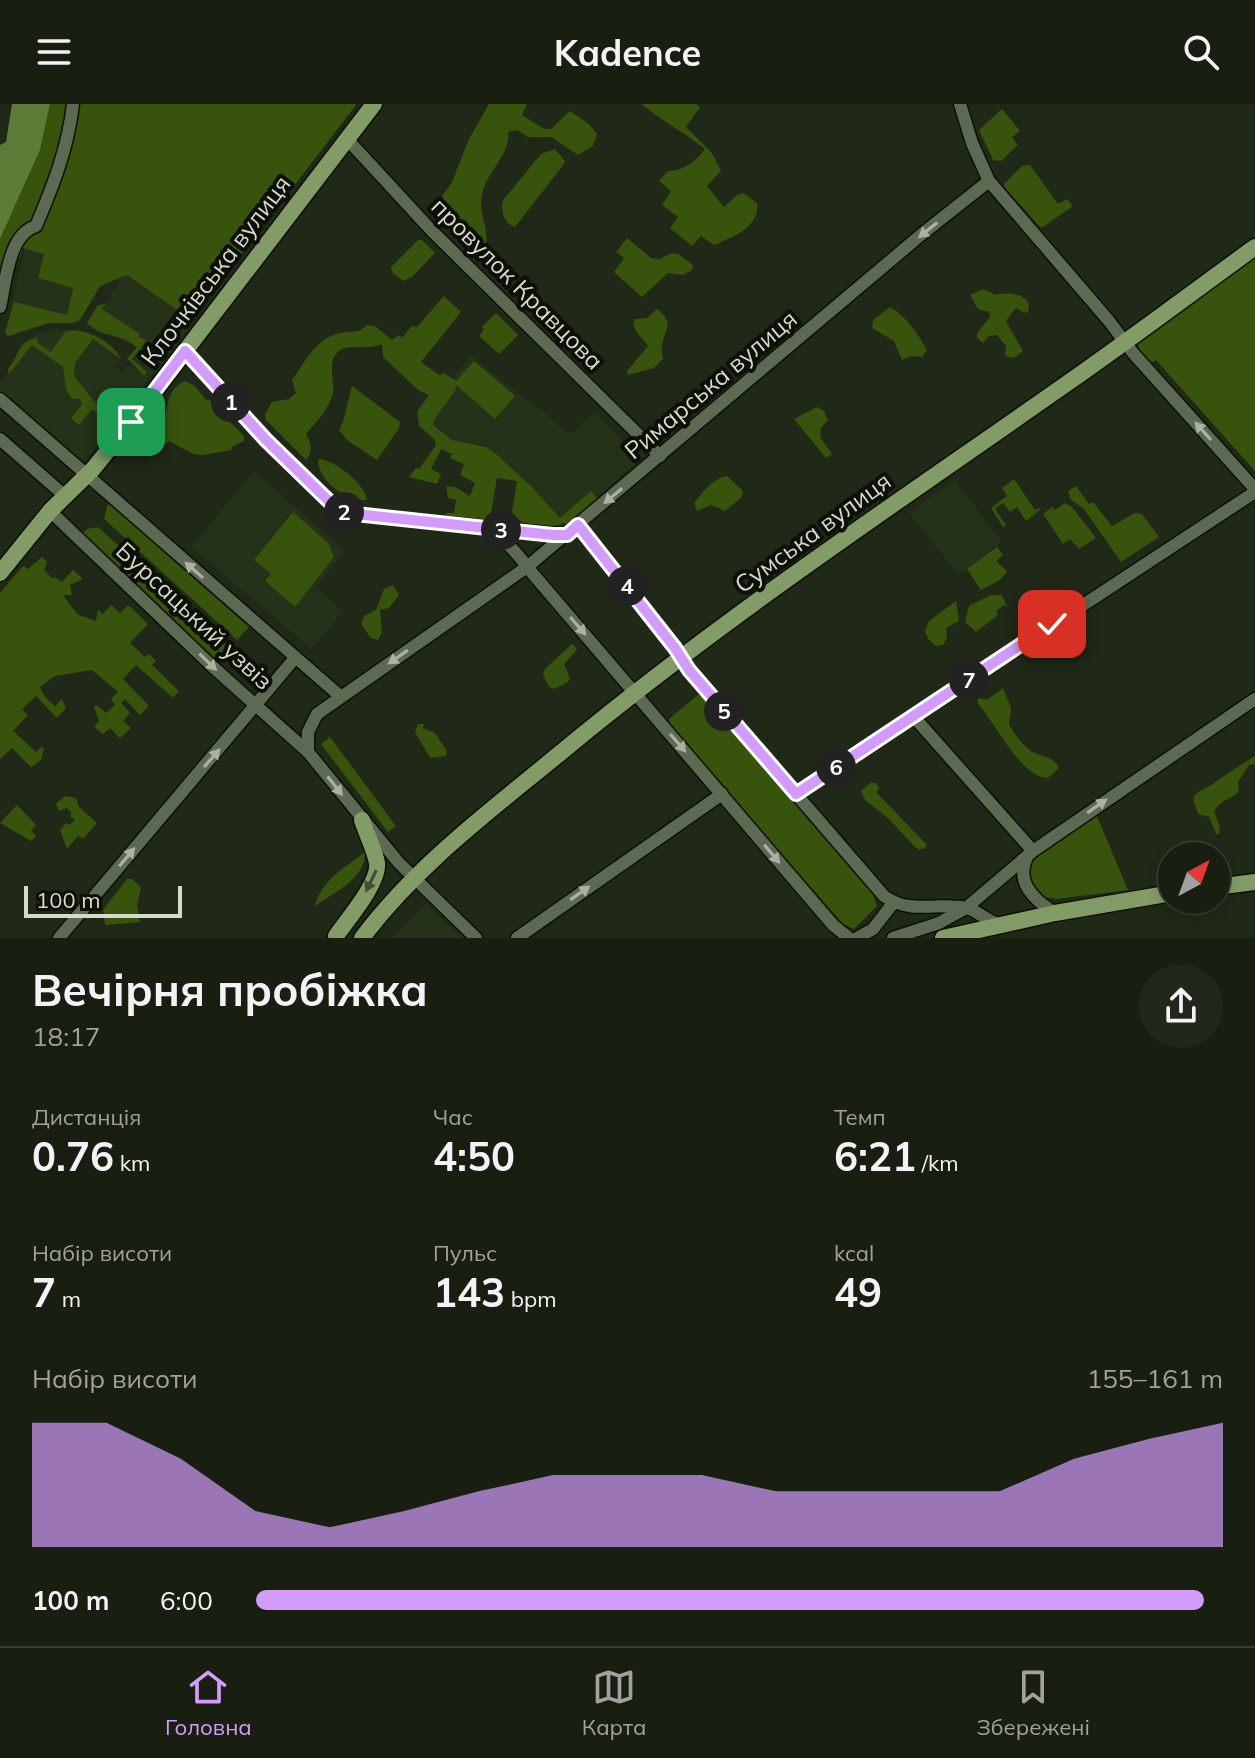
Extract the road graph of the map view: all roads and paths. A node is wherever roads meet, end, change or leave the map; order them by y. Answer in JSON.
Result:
{"nodes":[{"id":1,"x":73,"y":104,"type":"edge"},
{"id":2,"x":374,"y":104,"type":"edge"},
{"id":3,"x":960,"y":104,"type":"edge"},
{"id":4,"x":347,"y":139,"type":"junction"},
{"id":5,"x":989,"y":181,"type":"junction"},
{"id":6,"x":1255,"y":247,"type":"edge"},
{"id":7,"x":0,"y":307,"type":"edge"},
{"id":8,"x":1125,"y":342,"type":"junction"},
{"id":9,"x":185,"y":351,"type":"junction"},
{"id":10,"x":0,"y":399,"type":"edge"},
{"id":11,"x":0,"y":439,"type":"edge"},
{"id":12,"x":660,"y":456,"type":"junction"},
{"id":13,"x":86,"y":477,"type":"junction"},
{"id":14,"x":1255,"y":490,"type":"edge"},
{"id":15,"x":65,"y":496,"type":"junction"},
{"id":16,"x":50,"y":511,"type":"junction"},
{"id":17,"x":578,"y":525,"type":"junction"},
{"id":18,"x":482,"y":528,"type":"junction"},
{"id":19,"x":567,"y":535,"type":"junction"},
{"id":20,"x":527,"y":567,"type":"junction"},
{"id":21,"x":0,"y":573,"type":"edge"},
{"id":22,"x":682,"y":656,"type":"junction"},
{"id":23,"x":295,"y":658,"type":"junction"},
{"id":24,"x":634,"y":692,"type":"junction"},
{"id":25,"x":340,"y":696,"type":"junction"},
{"id":26,"x":1255,"y":699,"type":"edge"},
{"id":27,"x":257,"y":706,"type":"junction"},
{"id":28,"x":913,"y":716,"type":"junction"},
{"id":29,"x":308,"y":752,"type":"junction"},
{"id":30,"x":722,"y":794,"type":"junction"},
{"id":31,"x":796,"y":794,"type":"junction"},
{"id":32,"x":362,"y":820,"type":"junction"},
{"id":33,"x":1030,"y":852,"type":"junction"},
{"id":34,"x":415,"y":879,"type":"junction"},
{"id":35,"x":1255,"y":882,"type":"edge"},
{"id":36,"x":1230,"y":885,"type":"edge"},
{"id":37,"x":1158,"y":895,"type":"edge"},
{"id":38,"x":889,"y":899,"type":"junction"},
{"id":39,"x":966,"y":908,"type":"junction"},
{"id":40,"x":1055,"y":913,"type":"junction"},
{"id":41,"x":1001,"y":924,"type":"junction"},
{"id":42,"x":836,"y":932,"type":"edge"},
{"id":43,"x":335,"y":937,"type":"edge"},
{"id":44,"x":952,"y":937,"type":"edge"},
{"id":45,"x":59,"y":938,"type":"edge"},
{"id":46,"x":362,"y":938,"type":"edge"},
{"id":47,"x":476,"y":938,"type":"edge"},
{"id":48,"x":517,"y":938,"type":"edge"},
{"id":49,"x":849,"y":938,"type":"edge"},
{"id":50,"x":857,"y":938,"type":"edge"},
{"id":51,"x":893,"y":938,"type":"edge"}],
"edges":[{"from":1,"to":7,"type":"street"},
{"from":2,"to":4,"type":"main road","name":"Клочківська вулиця"},
{"from":3,"to":5,"type":"street"},
{"from":4,"to":9,"type":"main road","name":"Клочківська вулиця"},
{"from":4,"to":12,"type":"street","name":"провулок Кравцова"},
{"from":5,"to":8,"type":"street"},
{"from":5,"to":12,"type":"street","name":"Римарська вулиця","one_way":true},
{"from":6,"to":8,"type":"main road","name":"Сумська вулиця"},
{"from":14,"to":8,"type":"street","one_way":true},
{"from":8,"to":22,"type":"main road","name":"Сумська вулиця"},
{"from":9,"to":13,"type":"main road","name":"Клочківська вулиця"},
{"from":9,"to":18,"type":"street"},
{"from":10,"to":13,"type":"street","name":"Бурсацький узвіз"},
{"from":11,"to":15,"type":"street"},
{"from":12,"to":17,"type":"street","name":"Римарська вулиця","one_way":true},
{"from":13,"to":15,"type":"main road","name":"Клочківська вулиця"},
{"from":23,"to":13,"type":"street","name":"Бурсацький узвіз","one_way":true},
{"from":14,"to":28,"type":"street"},
{"from":15,"to":16,"type":"main road","name":"Клочківська вулиця"},
{"from":16,"to":21,"type":"main road","name":"Клочківська вулиця"},
{"from":16,"to":27,"type":"street","name":"Бурсацький узвіз","one_way":true},
{"from":17,"to":19,"type":"street","name":"Римарська вулиця"},
{"from":17,"to":22,"type":"street"},
{"from":18,"to":19,"type":"street"},
{"from":18,"to":20,"type":"street"},
{"from":19,"to":20,"type":"street","name":"Римарська вулиця"},
{"from":20,"to":24,"type":"street","one_way":true},
{"from":20,"to":25,"type":"street","name":"Римарська вулиця","one_way":true},
{"from":22,"to":24,"type":"main road","name":"Сумська вулиця"},
{"from":22,"to":31,"type":"street"},
{"from":23,"to":25,"type":"street","name":"Бурсацький узвіз"},
{"from":23,"to":27,"type":"street"},
{"from":24,"to":30,"type":"street","one_way":true},
{"from":24,"to":34,"type":"main road","name":"Сумська вулиця"},
{"from":25,"to":29,"type":"street","name":"Римарська вулиця"},
{"from":33,"to":26,"type":"street","one_way":true},
{"from":27,"to":29,"type":"street","name":"Бурсацький узвіз"},
{"from":45,"to":27,"type":"street","one_way":true},
{"from":28,"to":31,"type":"street"},
{"from":28,"to":33,"type":"street"},
{"from":29,"to":32,"type":"street","name":"Бурсацький узвіз","one_way":true},
{"from":30,"to":42,"type":"street","one_way":true},
{"from":48,"to":30,"type":"street","one_way":true},
{"from":31,"to":38,"type":"street"},
{"from":32,"to":34,"type":"street","name":"Бурсацький узвіз"},
{"from":32,"to":43,"type":"main road","one_way":true},
{"from":33,"to":39,"type":"street"},
{"from":33,"to":40,"type":"street"},
{"from":34,"to":43,"type":"main road"},
{"from":34,"to":46,"type":"main road"},
{"from":34,"to":47,"type":"street","name":"Бурсацький узвіз"},
{"from":35,"to":36,"type":"main road"},
{"from":37,"to":40,"type":"main road"},
{"from":38,"to":39,"type":"street"},
{"from":38,"to":50,"type":"street"},
{"from":39,"to":41,"type":"street"},
{"from":39,"to":44,"type":"street"},
{"from":39,"to":51,"type":"street"},
{"from":40,"to":41,"type":"main road"},
{"from":41,"to":44,"type":"main road"},
{"from":42,"to":49,"type":"street"}]}
